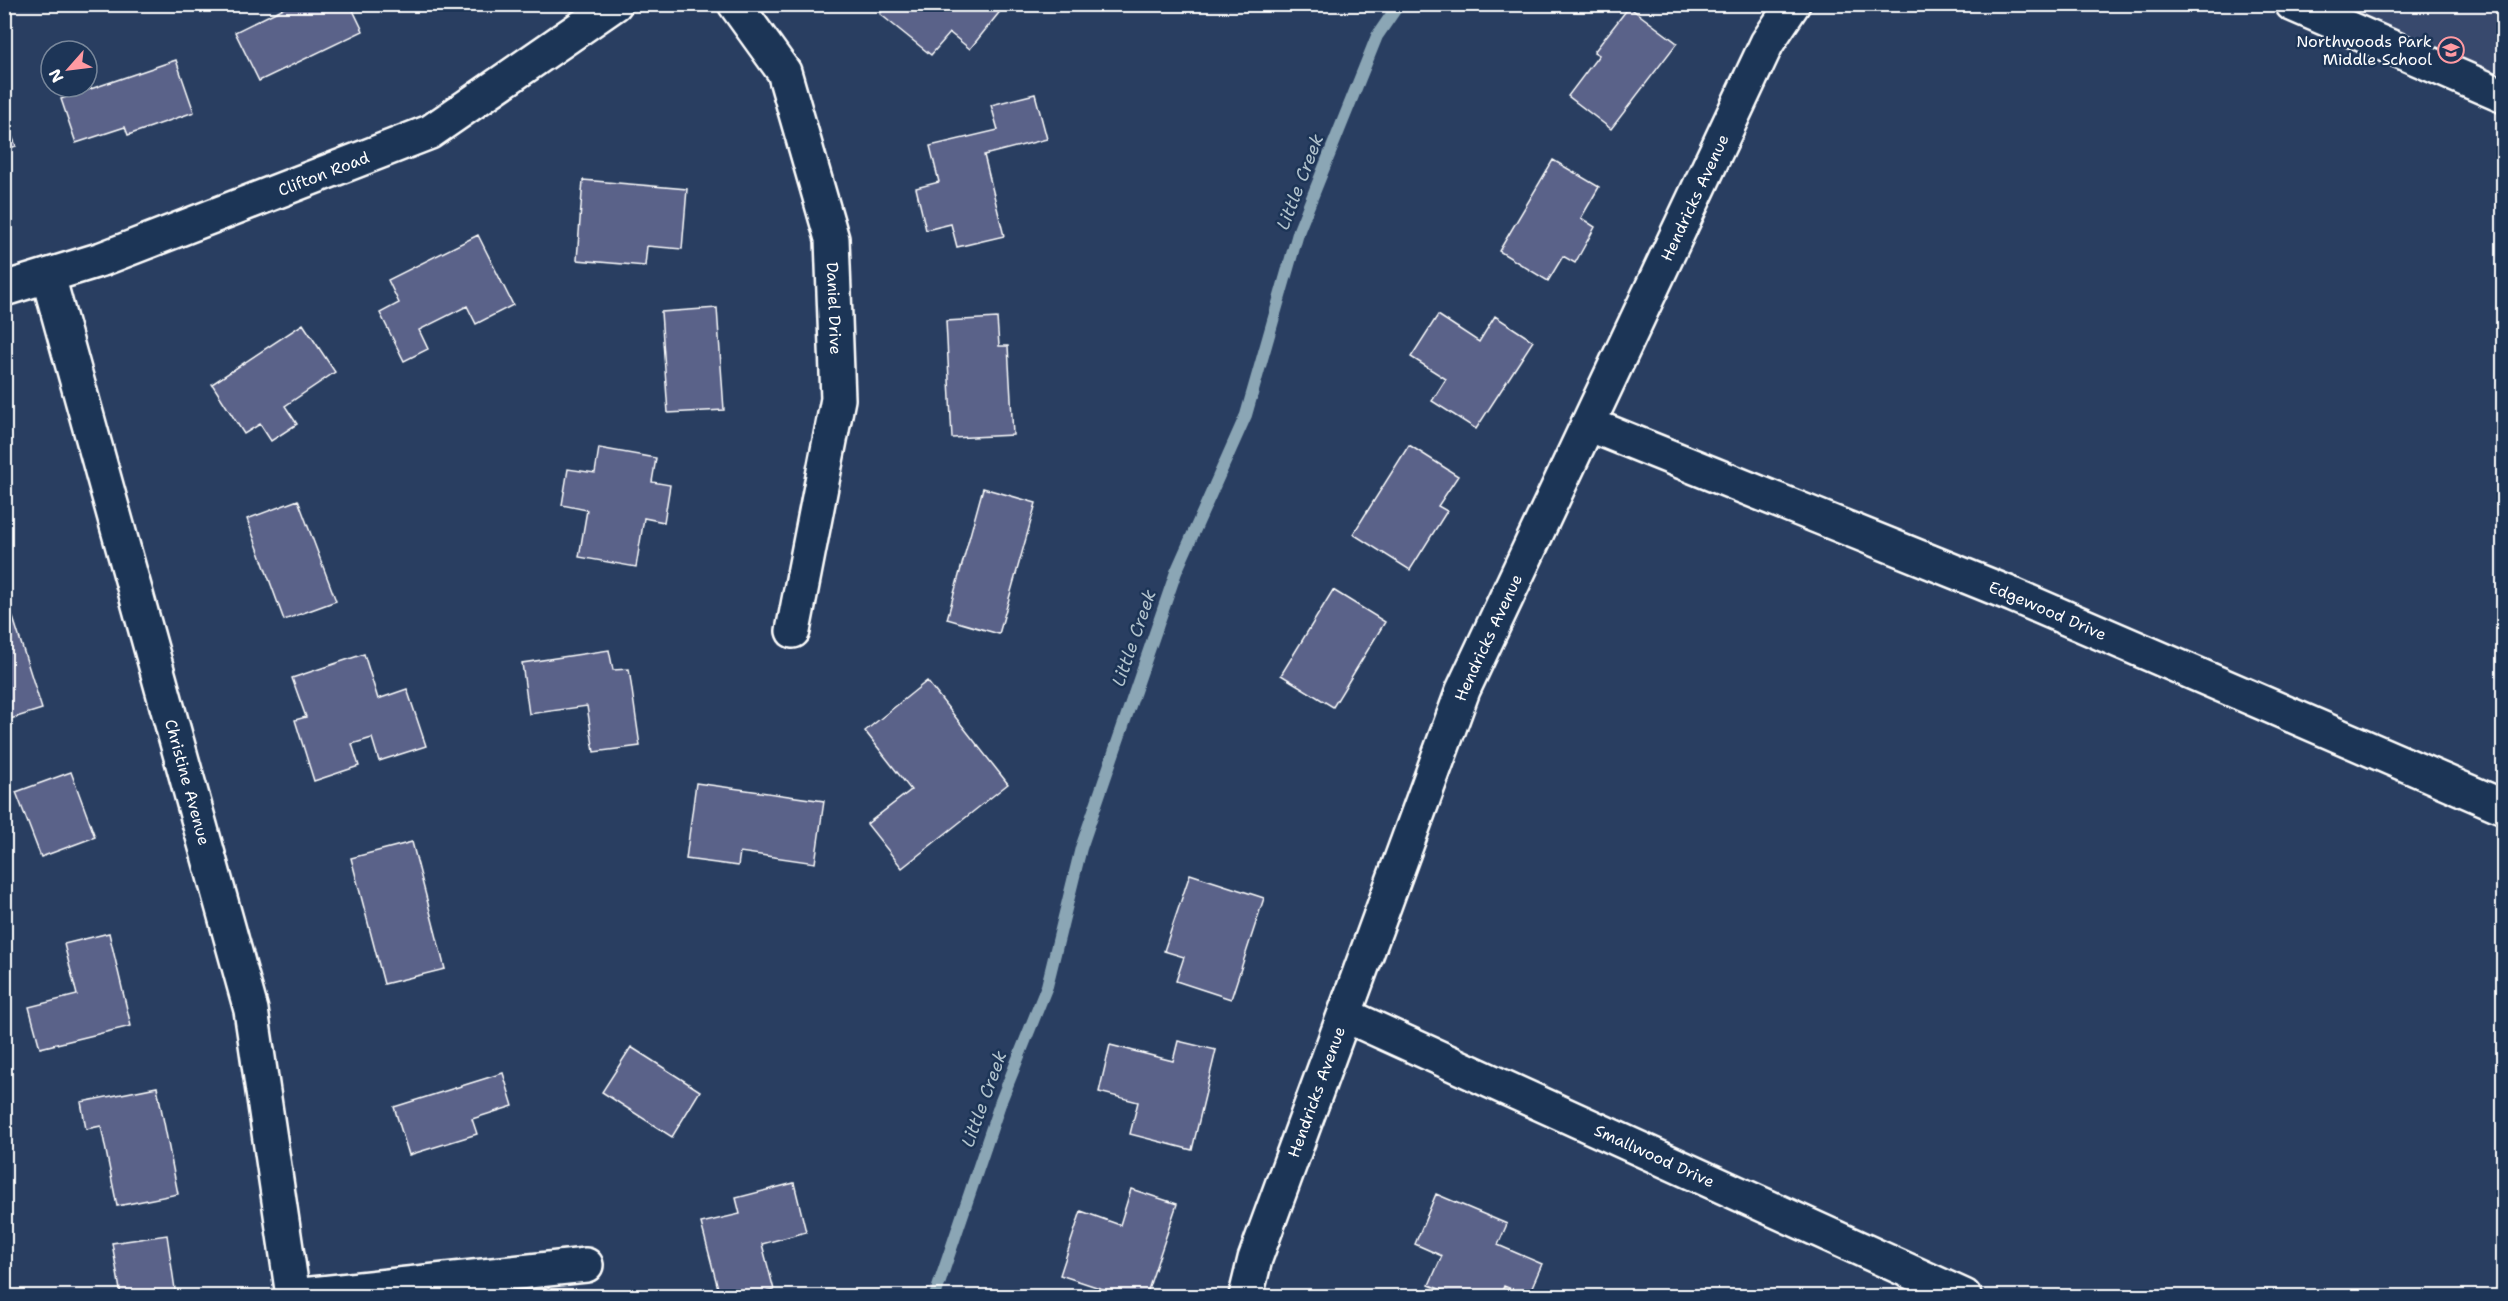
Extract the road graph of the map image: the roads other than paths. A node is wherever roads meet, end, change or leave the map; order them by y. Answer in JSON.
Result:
{"nodes":[{"id":1,"x":615,"y":4,"type":"edge"},
{"id":2,"x":735,"y":4,"type":"edge"},
{"id":3,"x":1793,"y":4,"type":"edge"},
{"id":4,"x":2292,"y":4,"type":"edge"},
{"id":5,"x":2504,"y":96,"type":"edge"},
{"id":6,"x":48,"y":276,"type":"junction"},
{"id":7,"x":4,"y":289,"type":"edge"},
{"id":8,"x":1588,"y":424,"type":"junction"},
{"id":9,"x":793,"y":631,"type":"dead end"},
{"id":10,"x":2504,"y":807,"type":"edge"},
{"id":11,"x":1345,"y":1015,"type":"junction"},
{"id":12,"x":586,"y":1265,"type":"dead end"},
{"id":13,"x":293,"y":1296,"type":"edge"},
{"id":14,"x":1246,"y":1296,"type":"edge"},
{"id":15,"x":1964,"y":1296,"type":"edge"}],
"edges":[{"from":1,"to":6,"type":"street","name":"Clifton Road"},
{"from":2,"to":9,"type":"street","name":"Daniel Drive"},
{"from":3,"to":8,"type":"street","name":"Hendricks Avenue"},
{"from":4,"to":5,"type":"street"},
{"from":6,"to":7,"type":"street","name":"Clifton Road"},
{"from":6,"to":13,"type":"street","name":"Christine Avenue"},
{"from":8,"to":10,"type":"street","name":"Edgewood Drive"},
{"from":8,"to":11,"type":"street","name":"Hendricks Avenue"},
{"from":11,"to":14,"type":"street","name":"Hendricks Avenue"},
{"from":11,"to":15,"type":"street","name":"Smallwood Drive"},
{"from":12,"to":13,"type":"street"}]}
